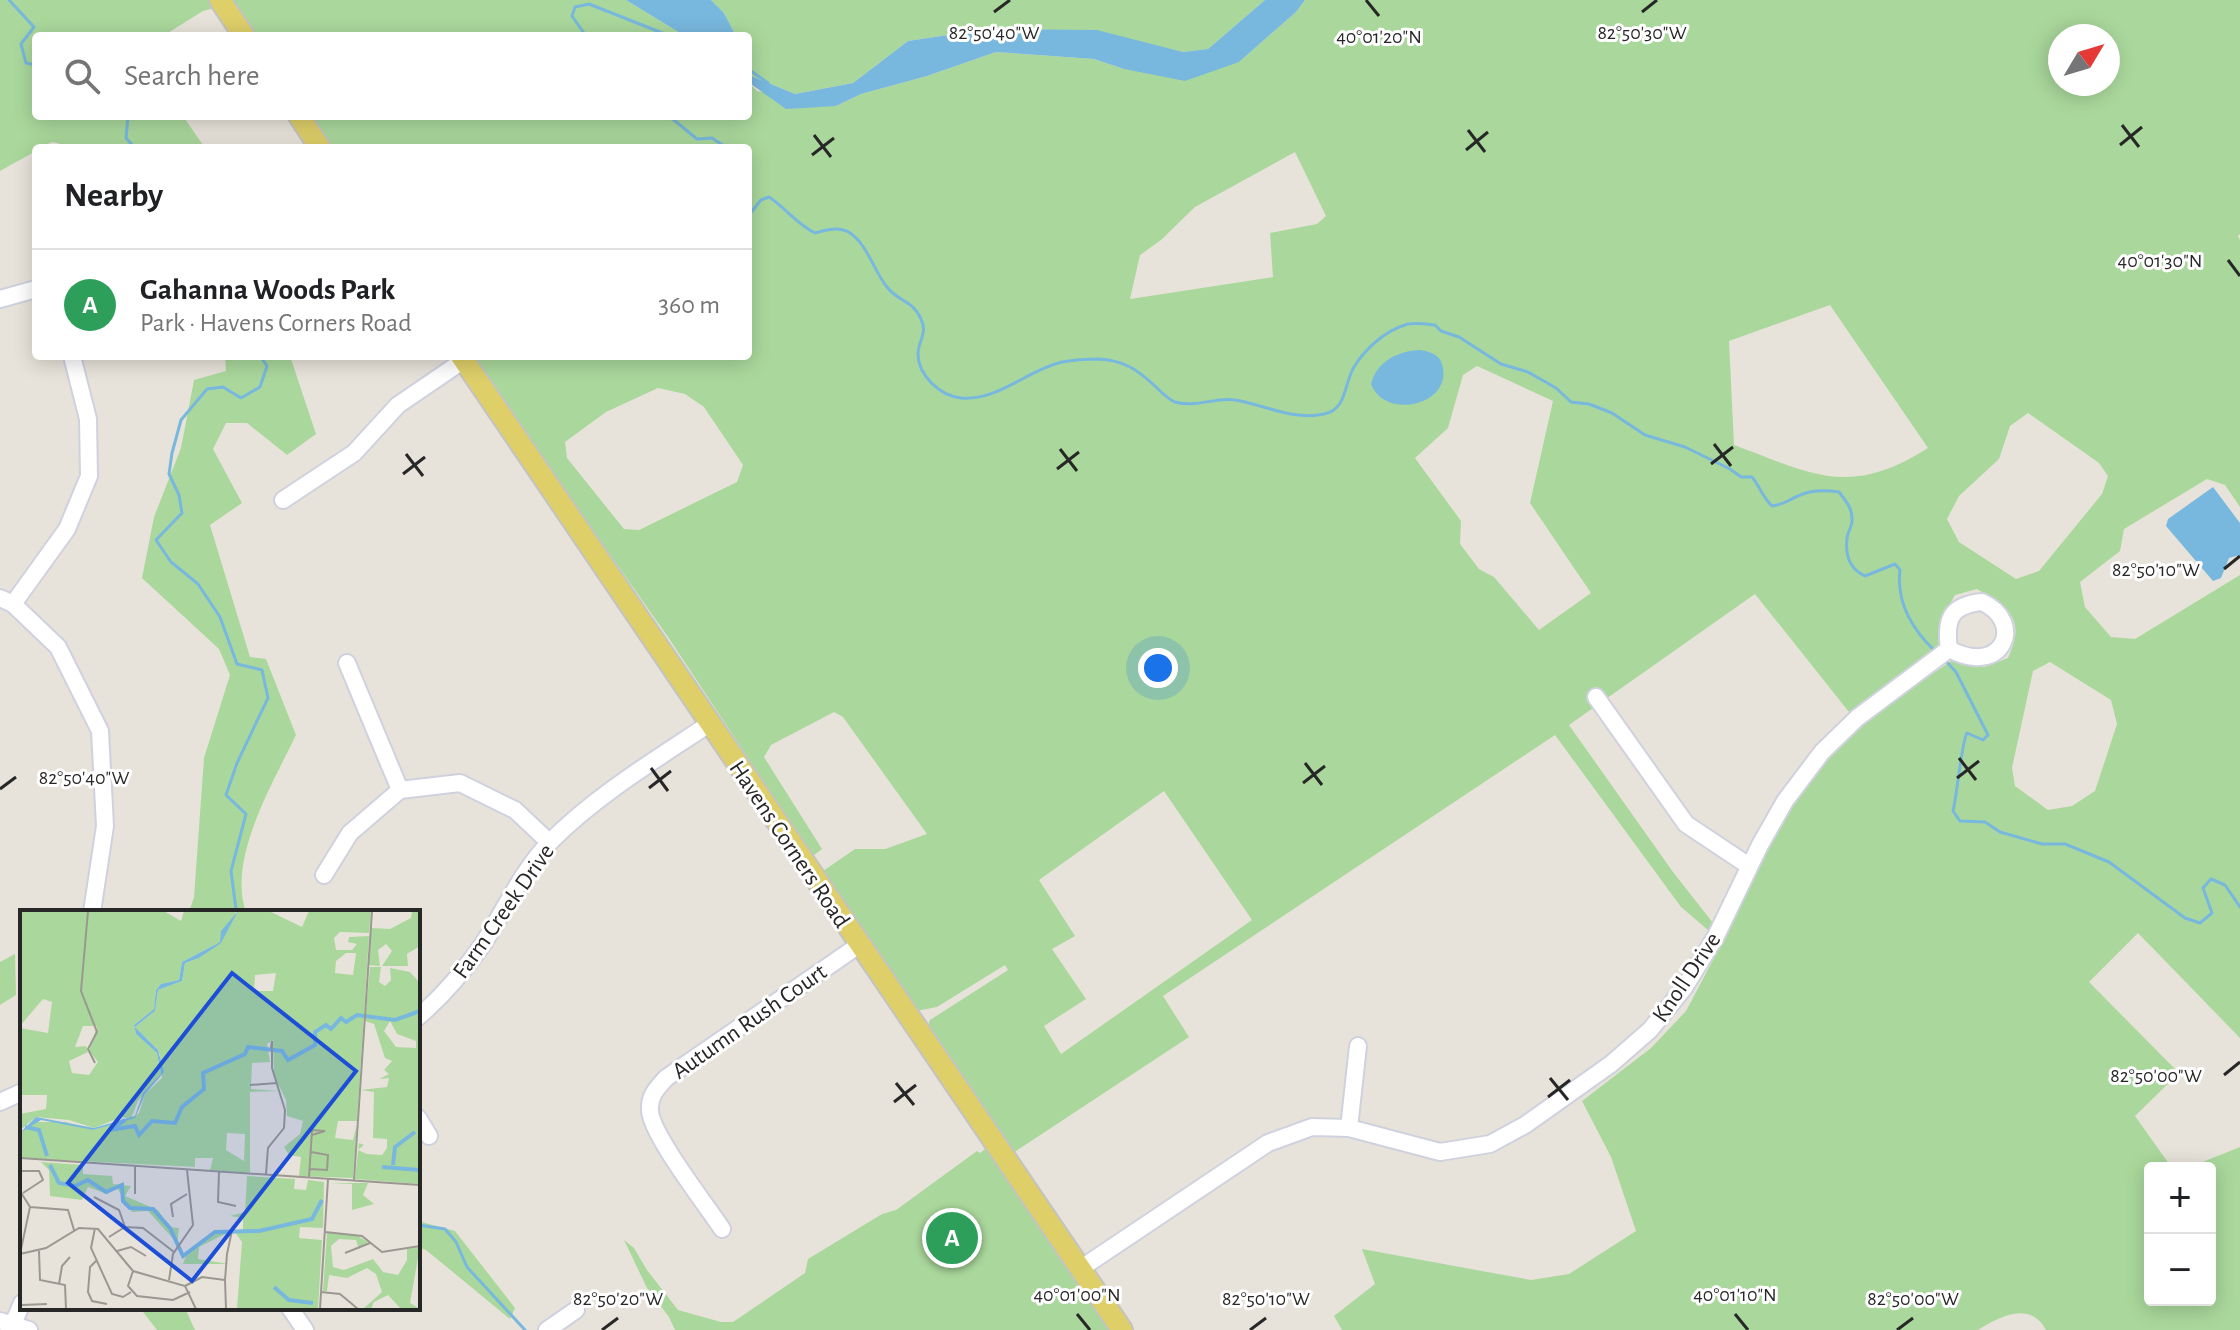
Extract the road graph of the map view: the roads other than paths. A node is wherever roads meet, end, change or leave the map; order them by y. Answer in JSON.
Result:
{"nodes":[{"id":1,"x":220,"y":0,"type":"edge"},
{"id":2,"x":241,"y":32,"type":"edge"},
{"id":3,"x":302,"y":120,"type":"edge"},
{"id":4,"x":317,"y":144,"type":"edge"},
{"id":5,"x":32,"y":290,"type":"edge"},
{"id":6,"x":0,"y":299,"type":"edge"},
{"id":7,"x":73,"y":360,"type":"edge"},
{"id":8,"x":459,"y":360,"type":"edge"},
{"id":9,"x":463,"y":360,"type":"edge"},
{"id":10,"x":283,"y":500,"type":"dead end"},
{"id":11,"x":6,"y":601,"type":"edge"},
{"id":12,"x":1949,"y":649,"type":"dead end"},
{"id":13,"x":347,"y":663,"type":"dead end"},
{"id":14,"x":1596,"y":697,"type":"dead end"},
{"id":15,"x":709,"y":724,"type":"junction"},
{"id":16,"x":400,"y":790,"type":"junction"},
{"id":17,"x":549,"y":842,"type":"junction"},
{"id":18,"x":1749,"y":866,"type":"junction"},
{"id":19,"x":324,"y":875,"type":"dead end"},
{"id":20,"x":92,"y":910,"type":"edge"},
{"id":21,"x":859,"y":945,"type":"junction"},
{"id":22,"x":420,"y":1015,"type":"edge"},
{"id":23,"x":1358,"y":1046,"type":"dead end"},
{"id":24,"x":20,"y":1093,"type":"edge"},
{"id":25,"x":0,"y":1102,"type":"edge"},
{"id":26,"x":420,"y":1121,"type":"edge"},
{"id":27,"x":1349,"y":1128,"type":"junction"},
{"id":28,"x":429,"y":1136,"type":"dead end"},
{"id":29,"x":722,"y":1229,"type":"dead end"},
{"id":30,"x":1080,"y":1269,"type":"junction"},
{"id":31,"x":291,"y":1310,"type":"edge"},
{"id":32,"x":576,"y":1310,"type":"dead end"},
{"id":33,"x":305,"y":1330,"type":"edge"},
{"id":34,"x":547,"y":1330,"type":"edge"},
{"id":35,"x":1122,"y":1330,"type":"edge"}],
"edges":[{"from":1,"to":2,"type":"main road"},
{"from":3,"to":4,"type":"main road"},
{"from":5,"to":6,"type":"street"},
{"from":7,"to":11,"type":"street"},
{"from":8,"to":10,"type":"street"},
{"from":9,"to":15,"type":"main road","name":"Havens Corners Road"},
{"from":11,"to":20,"type":"street"},
{"from":12,"to":18,"type":"street","name":"Knoll Drive"},
{"from":13,"to":16,"type":"street"},
{"from":14,"to":18,"type":"street"},
{"from":15,"to":17,"type":"street","name":"Farm Creek Drive"},
{"from":15,"to":21,"type":"main road","name":"Havens Corners Road"},
{"from":16,"to":17,"type":"street"},
{"from":16,"to":19,"type":"street"},
{"from":17,"to":22,"type":"street","name":"Farm Creek Drive"},
{"from":18,"to":27,"type":"street","name":"Knoll Drive"},
{"from":21,"to":29,"type":"street","name":"Autumn Rush Court"},
{"from":21,"to":30,"type":"main road","name":"Havens Corners Road"},
{"from":23,"to":27,"type":"street"},
{"from":24,"to":25,"type":"street"},
{"from":26,"to":28,"type":"street"},
{"from":27,"to":30,"type":"street","name":"Knoll Drive"},
{"from":30,"to":35,"type":"main road","name":"Havens Corners Road"},
{"from":31,"to":33,"type":"street"},
{"from":32,"to":34,"type":"street"}]}
